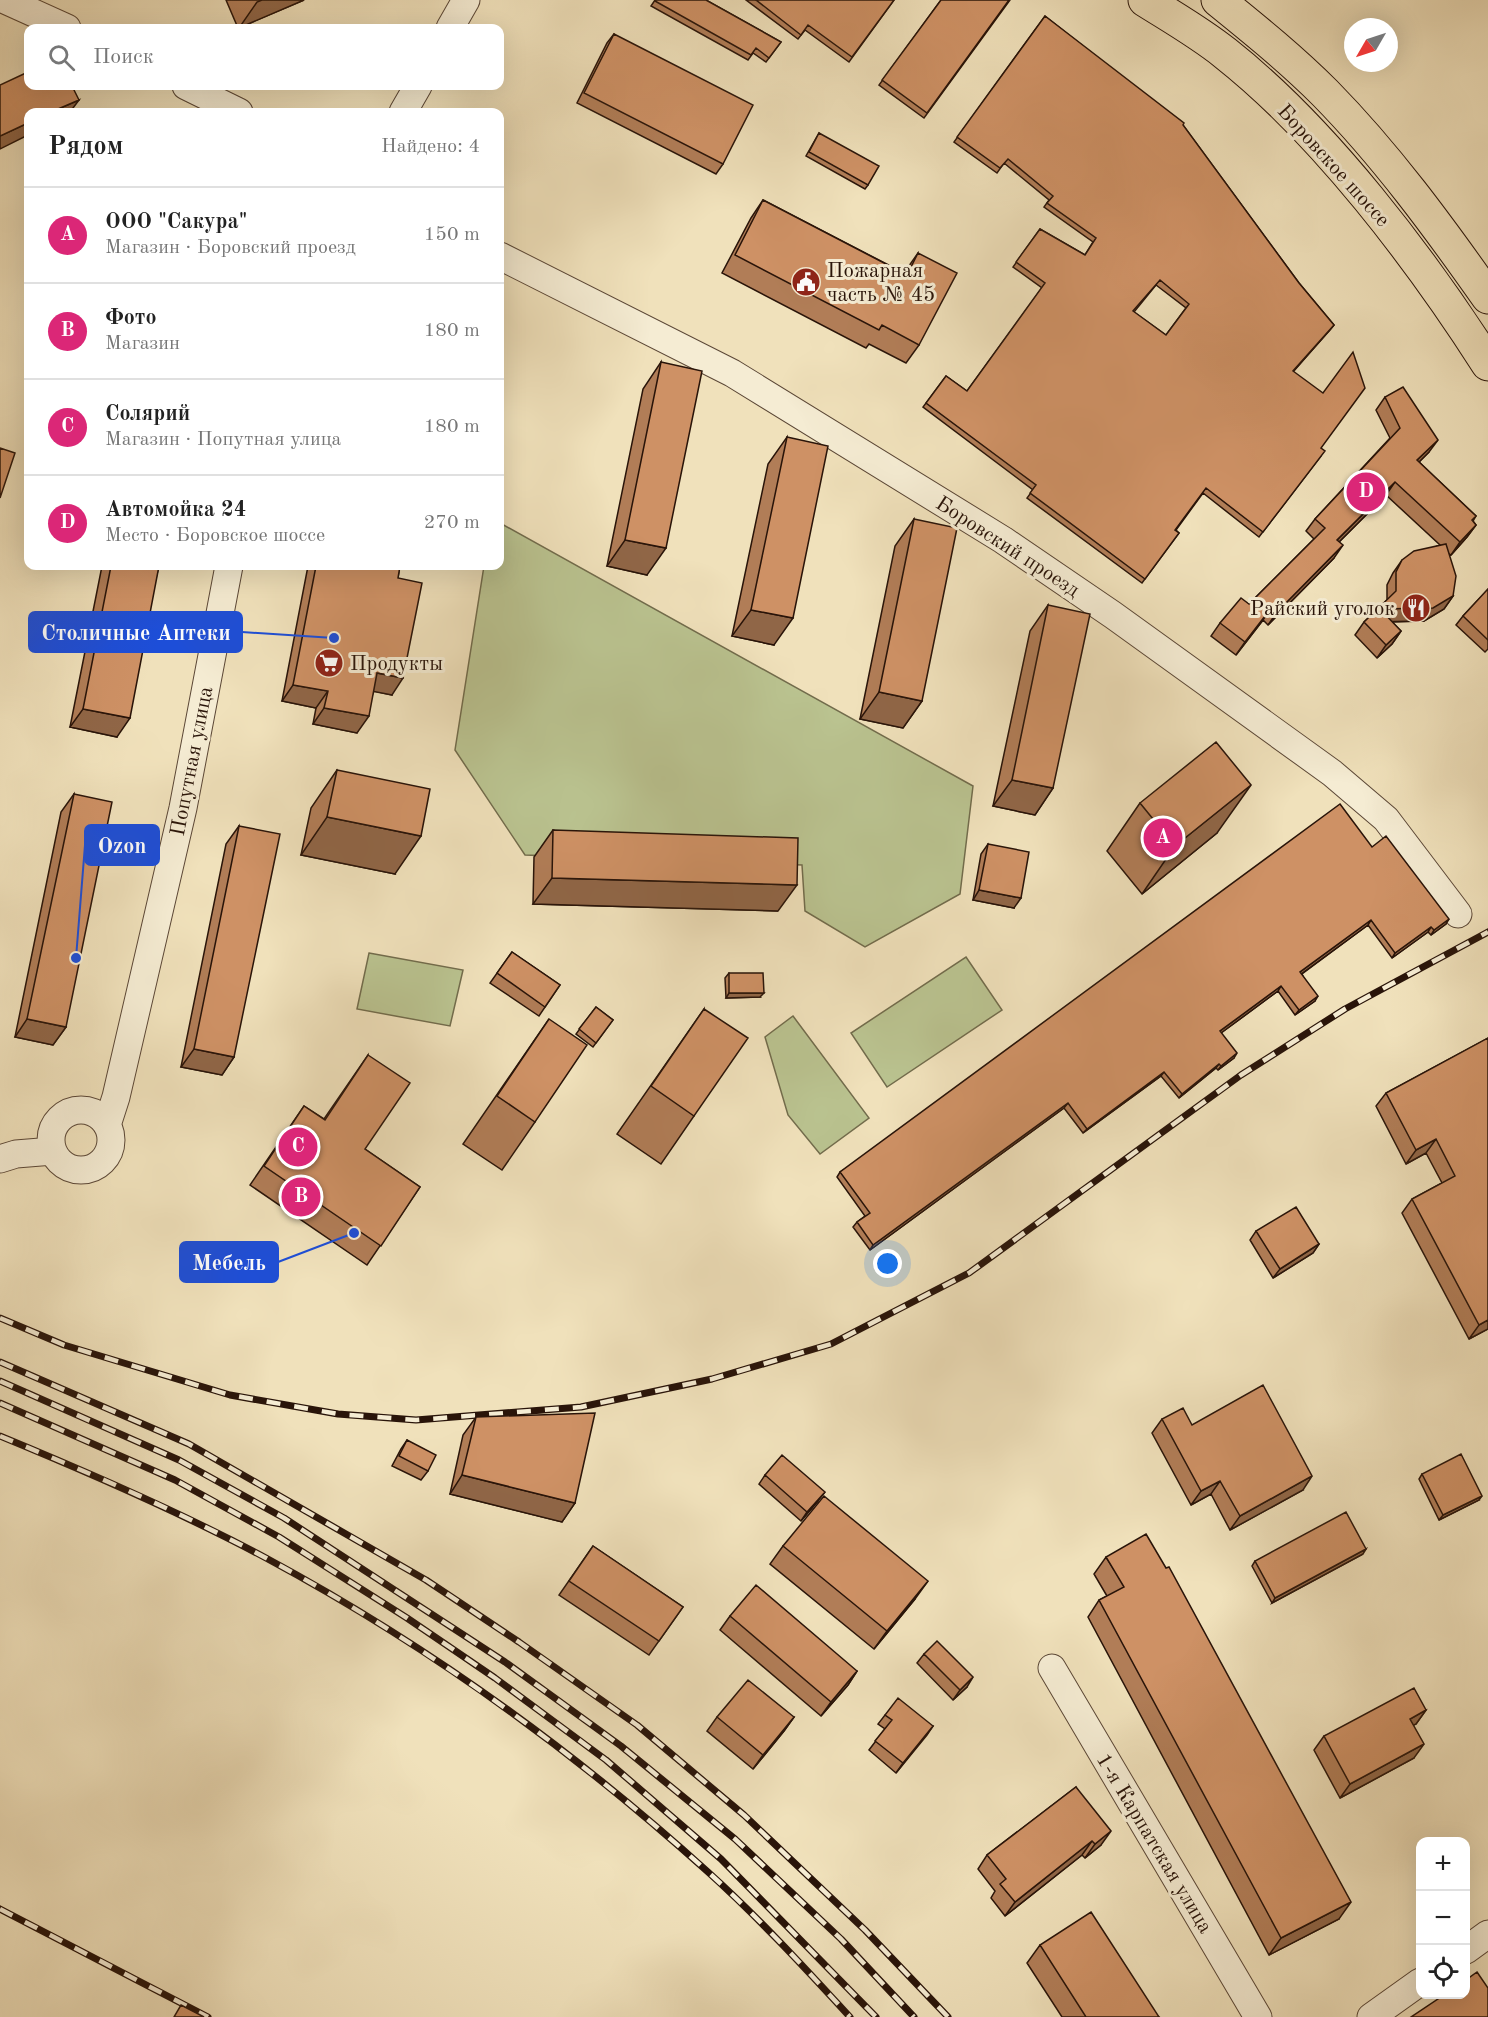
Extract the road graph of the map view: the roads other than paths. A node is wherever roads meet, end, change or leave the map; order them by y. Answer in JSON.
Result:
{"nodes":[{"id":1,"x":4,"y":0,"type":"edge"},
{"id":2,"x":466,"y":0,"type":"edge"},
{"id":3,"x":1145,"y":0,"type":"edge"},
{"id":4,"x":1218,"y":0,"type":"edge"},
{"id":5,"x":58,"y":24,"type":"edge"},
{"id":6,"x":452,"y":24,"type":"edge"},
{"id":7,"x":194,"y":90,"type":"edge"},
{"id":8,"x":416,"y":90,"type":"edge"},
{"id":9,"x":230,"y":108,"type":"edge"},
{"id":10,"x":405,"y":108,"type":"edge"},
{"id":11,"x":504,"y":258,"type":"edge"},
{"id":12,"x":1488,"y":297,"type":"edge"},
{"id":13,"x":1488,"y":364,"type":"edge"},
{"id":14,"x":228,"y":570,"type":"edge"},
{"id":15,"x":1458,"y":914,"type":"dead end"},
{"id":16,"x":116,"y":1096,"type":"junction"},
{"id":17,"x":80,"y":1110,"type":"junction"},
{"id":18,"x":106,"y":1125,"type":"junction"},
{"id":19,"x":53,"y":1151,"type":"junction"},
{"id":20,"x":0,"y":1159,"type":"edge"},
{"id":21,"x":1052,"y":1668,"type":"dead end"},
{"id":22,"x":1488,"y":1934,"type":"edge"},
{"id":23,"x":1470,"y":1947,"type":"edge"},
{"id":24,"x":1416,"y":1985,"type":"edge"},
{"id":25,"x":1258,"y":2017,"type":"edge"},
{"id":26,"x":1371,"y":2017,"type":"edge"}],
"edges":[{"from":1,"to":5,"type":"street"},
{"from":2,"to":6,"type":"street"},
{"from":3,"to":13,"type":"main road","name":"Боровское шоссе"},
{"from":4,"to":12,"type":"main road","name":"Боровское шоссе"},
{"from":7,"to":9,"type":"street"},
{"from":8,"to":10,"type":"street"},
{"from":11,"to":15,"type":"street","name":"Боровский проезд"},
{"from":14,"to":16,"type":"street","name":"Попутная улица"},
{"from":16,"to":17,"type":"street"},
{"from":16,"to":18,"type":"street","name":"Попутная улица"},
{"from":17,"to":18,"type":"street"},
{"from":17,"to":19,"type":"street"},
{"from":18,"to":19,"type":"street"},
{"from":19,"to":20,"type":"street"},
{"from":21,"to":25,"type":"street","name":"1-я Карпатская улица"},
{"from":22,"to":23,"type":"street"},
{"from":24,"to":26,"type":"street"}]}
